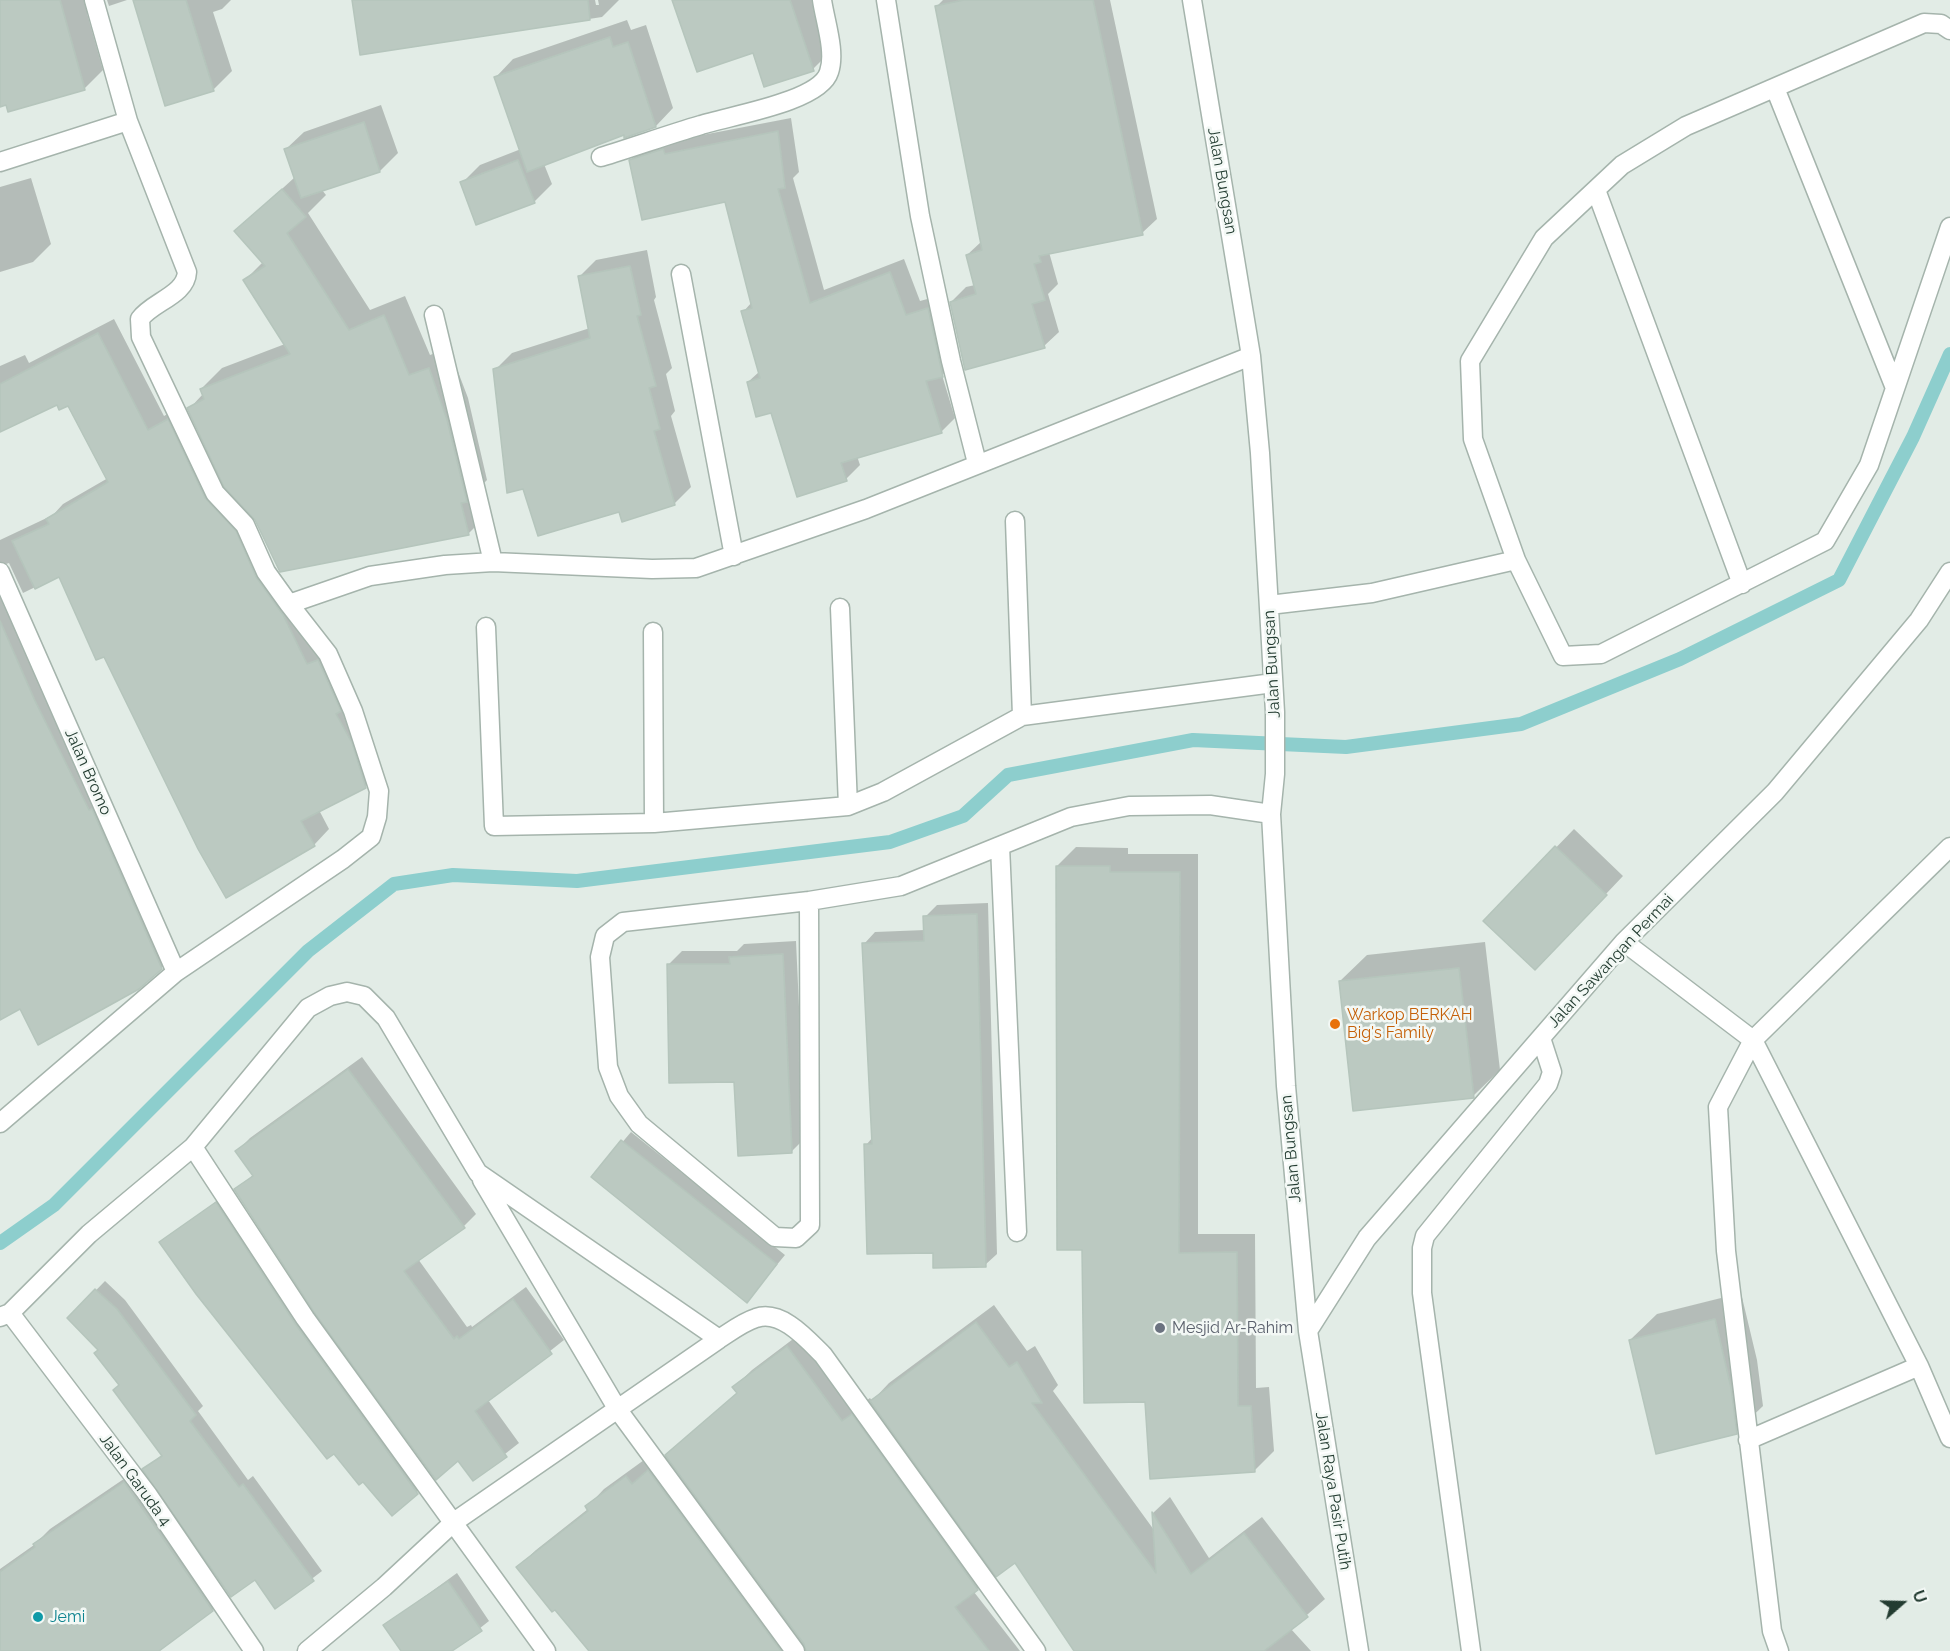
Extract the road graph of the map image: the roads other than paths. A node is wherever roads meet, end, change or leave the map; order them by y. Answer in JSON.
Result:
{"nodes":[{"id":1,"x":94,"y":0,"type":"edge"},
{"id":2,"x":822,"y":0,"type":"edge"},
{"id":3,"x":886,"y":0,"type":"edge"},
{"id":4,"x":1192,"y":0,"type":"edge"},
{"id":5,"x":1950,"y":30,"type":"edge"},
{"id":6,"x":1774,"y":88,"type":"junction"},
{"id":7,"x":128,"y":121,"type":"junction"},
{"id":8,"x":601,"y":157,"type":"dead end"},
{"id":9,"x":0,"y":162,"type":"edge"},
{"id":10,"x":1596,"y":190,"type":"junction"},
{"id":11,"x":1950,"y":227,"type":"edge"},
{"id":12,"x":681,"y":274,"type":"dead end"},
{"id":13,"x":434,"y":315,"type":"dead end"},
{"id":14,"x":1251,"y":356,"type":"junction"},
{"id":15,"x":1895,"y":388,"type":"junction"},
{"id":16,"x":977,"y":463,"type":"junction"},
{"id":17,"x":1016,"y":521,"type":"dead end"},
{"id":18,"x":734,"y":556,"type":"junction"},
{"id":19,"x":1516,"y":560,"type":"junction"},
{"id":20,"x":493,"y":562,"type":"junction"},
{"id":21,"x":0,"y":572,"type":"edge"},
{"id":22,"x":1950,"y":572,"type":"edge"},
{"id":23,"x":1742,"y":584,"type":"junction"},
{"id":24,"x":289,"y":604,"type":"junction"},
{"id":25,"x":1269,"y":605,"type":"junction"},
{"id":26,"x":840,"y":608,"type":"dead end"},
{"id":27,"x":486,"y":627,"type":"dead end"},
{"id":28,"x":653,"y":632,"type":"dead end"},
{"id":29,"x":1273,"y":683,"type":"junction"},
{"id":30,"x":1022,"y":716,"type":"junction"},
{"id":31,"x":848,"y":806,"type":"junction"},
{"id":32,"x":1270,"y":814,"type":"junction"},
{"id":33,"x":654,"y":823,"type":"junction"},
{"id":34,"x":1000,"y":846,"type":"junction"},
{"id":35,"x":1950,"y":848,"type":"edge"},
{"id":36,"x":809,"y":901,"type":"junction"},
{"id":37,"x":1624,"y":942,"type":"junction"},
{"id":38,"x":176,"y":972,"type":"junction"},
{"id":39,"x":1541,"y":1038,"type":"junction"},
{"id":40,"x":1753,"y":1040,"type":"junction"},
{"id":41,"x":0,"y":1123,"type":"edge"},
{"id":42,"x":193,"y":1146,"type":"junction"},
{"id":43,"x":478,"y":1173,"type":"junction"},
{"id":44,"x":1017,"y":1232,"type":"dead end"},
{"id":45,"x":5,"y":1315,"type":"edge"},
{"id":46,"x":1308,"y":1331,"type":"junction"},
{"id":47,"x":718,"y":1339,"type":"junction"},
{"id":48,"x":1919,"y":1366,"type":"junction"},
{"id":49,"x":618,"y":1410,"type":"junction"},
{"id":50,"x":1950,"y":1438,"type":"edge"},
{"id":51,"x":1748,"y":1440,"type":"junction"},
{"id":52,"x":454,"y":1522,"type":"junction"},
{"id":53,"x":254,"y":1651,"type":"edge"},
{"id":54,"x":307,"y":1651,"type":"edge"},
{"id":55,"x":546,"y":1651,"type":"edge"},
{"id":56,"x":795,"y":1651,"type":"edge"},
{"id":57,"x":1036,"y":1651,"type":"edge"},
{"id":58,"x":1359,"y":1651,"type":"edge"},
{"id":59,"x":1471,"y":1651,"type":"edge"},
{"id":60,"x":1779,"y":1651,"type":"edge"}],
"edges":[{"from":1,"to":7,"type":"street"},
{"from":2,"to":8,"type":"street"},
{"from":3,"to":16,"type":"street"},
{"from":4,"to":14,"type":"street","name":"Jalan Bungsan"},
{"from":5,"to":6,"type":"street"},
{"from":6,"to":10,"type":"street"},
{"from":6,"to":15,"type":"street"},
{"from":7,"to":9,"type":"street"},
{"from":7,"to":24,"type":"street"},
{"from":10,"to":19,"type":"street"},
{"from":10,"to":23,"type":"street"},
{"from":11,"to":15,"type":"street"},
{"from":12,"to":18,"type":"street"},
{"from":13,"to":20,"type":"street"},
{"from":14,"to":16,"type":"street"},
{"from":14,"to":25,"type":"street","name":"Jalan Bungsan"},
{"from":15,"to":23,"type":"street"},
{"from":16,"to":18,"type":"street"},
{"from":17,"to":30,"type":"street"},
{"from":18,"to":20,"type":"street"},
{"from":19,"to":23,"type":"street"},
{"from":19,"to":25,"type":"street"},
{"from":20,"to":24,"type":"street"},
{"from":21,"to":38,"type":"street","name":"Jalan Bromo"},
{"from":22,"to":37,"type":"street","name":"Jalan Sawangan Permai"},
{"from":24,"to":38,"type":"street"},
{"from":25,"to":29,"type":"street","name":"Jalan Bungsan"},
{"from":26,"to":31,"type":"street"},
{"from":27,"to":33,"type":"street"},
{"from":28,"to":33,"type":"street"},
{"from":29,"to":30,"type":"street"},
{"from":29,"to":32,"type":"street","name":"Jalan Bungsan"},
{"from":30,"to":31,"type":"street"},
{"from":31,"to":33,"type":"street"},
{"from":32,"to":34,"type":"street"},
{"from":32,"to":46,"type":"street","name":"Jalan Bungsan"},
{"from":34,"to":36,"type":"street"},
{"from":34,"to":44,"type":"street"},
{"from":35,"to":40,"type":"street"},
{"from":36,"to":36,"type":"street"},
{"from":37,"to":39,"type":"street","name":"Jalan Sawangan Permai"},
{"from":37,"to":40,"type":"street"},
{"from":38,"to":41,"type":"street"},
{"from":39,"to":46,"type":"street","name":"Jalan Sawangan Permai"},
{"from":39,"to":59,"type":"street"},
{"from":40,"to":48,"type":"street"},
{"from":40,"to":51,"type":"street"},
{"from":42,"to":43,"type":"street"},
{"from":42,"to":45,"type":"street"},
{"from":42,"to":52,"type":"street"},
{"from":43,"to":47,"type":"street"},
{"from":43,"to":49,"type":"street"},
{"from":45,"to":53,"type":"street","name":"Jalan Garuda 4"},
{"from":46,"to":58,"type":"street","name":"Jalan Raya Pasir Putih"},
{"from":47,"to":49,"type":"street"},
{"from":47,"to":57,"type":"street"},
{"from":48,"to":50,"type":"street"},
{"from":48,"to":51,"type":"street"},
{"from":49,"to":52,"type":"street"},
{"from":49,"to":56,"type":"street"},
{"from":51,"to":60,"type":"street"},
{"from":52,"to":54,"type":"street"},
{"from":52,"to":55,"type":"street"}]}
